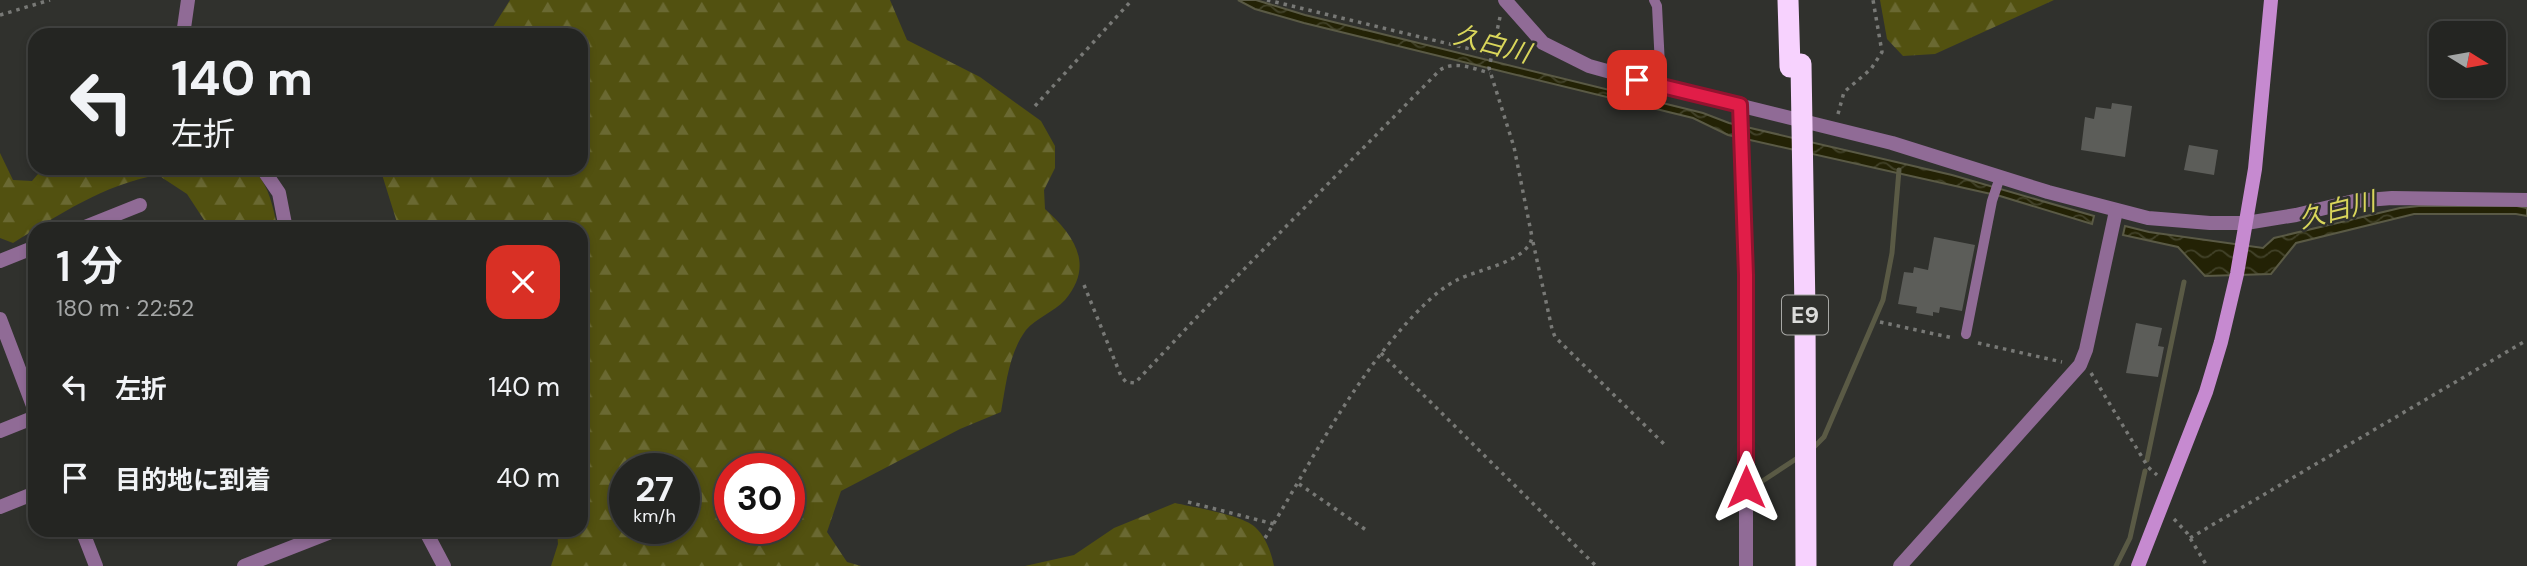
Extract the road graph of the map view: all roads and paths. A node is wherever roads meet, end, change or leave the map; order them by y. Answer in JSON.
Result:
{"nodes":[{"id":1,"x":50,"y":0,"type":"edge"},
{"id":2,"x":188,"y":0,"type":"edge"},
{"id":3,"x":1132,"y":0,"type":"edge"},
{"id":4,"x":1267,"y":0,"type":"edge"},
{"id":5,"x":1654,"y":0,"type":"edge"},
{"id":6,"x":1788,"y":0,"type":"edge"},
{"id":7,"x":1799,"y":0,"type":"edge"},
{"id":8,"x":1873,"y":0,"type":"edge"},
{"id":9,"x":2271,"y":0,"type":"edge"},
{"id":10,"x":1504,"y":6,"type":"edge"},
{"id":11,"x":0,"y":15,"type":"edge"},
{"id":12,"x":184,"y":28,"type":"edge"},
{"id":13,"x":1491,"y":56,"type":"junction"},
{"id":14,"x":1795,"y":65,"type":"junction"},
{"id":15,"x":1490,"y":74,"type":"junction"},
{"id":16,"x":1661,"y":86,"type":"junction"},
{"id":17,"x":1740,"y":105,"type":"junction"},
{"id":18,"x":1035,"y":106,"type":"dead end"},
{"id":19,"x":1838,"y":114,"type":"dead end"},
{"id":20,"x":267,"y":175,"type":"edge"},
{"id":21,"x":1999,"y":179,"type":"junction"},
{"id":22,"x":2527,"y":200,"type":"edge"},
{"id":23,"x":140,"y":205,"type":"dead end"},
{"id":24,"x":2116,"y":211,"type":"junction"},
{"id":25,"x":98,"y":222,"type":"edge"},
{"id":26,"x":285,"y":222,"type":"edge"},
{"id":27,"x":2246,"y":223,"type":"junction"},
{"id":28,"x":1532,"y":237,"type":"junction"},
{"id":29,"x":28,"y":250,"type":"edge"},
{"id":30,"x":0,"y":261,"type":"edge"},
{"id":31,"x":1084,"y":285,"type":"dead end"},
{"id":32,"x":0,"y":319,"type":"edge"},
{"id":33,"x":1880,"y":322,"type":"dead end"},
{"id":34,"x":1966,"y":339,"type":"junction"},
{"id":35,"x":2527,"y":340,"type":"edge"},
{"id":36,"x":1381,"y":353,"type":"junction"},
{"id":37,"x":2080,"y":365,"type":"junction"},
{"id":38,"x":28,"y":379,"type":"edge"},
{"id":39,"x":28,"y":421,"type":"edge"},
{"id":40,"x":0,"y":431,"type":"edge"},
{"id":41,"x":1666,"y":446,"type":"dead end"},
{"id":42,"x":2148,"y":467,"type":"dead end"},
{"id":43,"x":1298,"y":484,"type":"junction"},
{"id":44,"x":28,"y":496,"type":"edge"},
{"id":45,"x":1188,"y":502,"type":"dead end"},
{"id":46,"x":0,"y":507,"type":"edge"},
{"id":47,"x":1274,"y":524,"type":"junction"},
{"id":48,"x":1370,"y":532,"type":"dead end"},
{"id":49,"x":2187,"y":533,"type":"dead end"},
{"id":50,"x":85,"y":537,"type":"edge"},
{"id":51,"x":318,"y":537,"type":"edge"},
{"id":52,"x":429,"y":537,"type":"edge"},
{"id":53,"x":1265,"y":538,"type":"dead end"},
{"id":54,"x":2190,"y":538,"type":"junction"},
{"id":55,"x":96,"y":566,"type":"edge"},
{"id":56,"x":244,"y":566,"type":"edge"},
{"id":57,"x":444,"y":566,"type":"edge"},
{"id":58,"x":1596,"y":566,"type":"edge"},
{"id":59,"x":1746,"y":566,"type":"edge"},
{"id":60,"x":1795,"y":566,"type":"edge"},
{"id":61,"x":1806,"y":566,"type":"edge"},
{"id":62,"x":1900,"y":566,"type":"edge"},
{"id":63,"x":2138,"y":566,"type":"edge"},
{"id":64,"x":2207,"y":566,"type":"edge"}],
"edges":[{"from":1,"to":11,"type":"path"},
{"from":2,"to":12,"type":"street"},
{"from":3,"to":18,"type":"path"},
{"from":4,"to":13,"type":"path"},
{"from":5,"to":16,"type":"lane"},
{"from":6,"to":14,"type":"highway","number":"E9"},
{"from":7,"to":14,"type":"highway","number":"E9"},
{"from":8,"to":19,"type":"path"},
{"from":9,"to":27,"type":"street"},
{"from":10,"to":13,"type":"path"},
{"from":10,"to":16,"type":"street"},
{"from":13,"to":15,"type":"path"},
{"from":14,"to":60,"type":"highway","number":"E9"},
{"from":14,"to":61,"type":"highway","number":"E9","bridge":true},
{"from":15,"to":28,"type":"path"},
{"from":15,"to":31,"type":"path"},
{"from":16,"to":17,"type":"street"},
{"from":17,"to":21,"type":"street"},
{"from":17,"to":59,"type":"street"},
{"from":20,"to":26,"type":"street"},
{"from":21,"to":24,"type":"street"},
{"from":21,"to":34,"type":"lane"},
{"from":22,"to":27,"type":"street"},
{"from":23,"to":25,"type":"street"},
{"from":24,"to":27,"type":"street"},
{"from":24,"to":37,"type":"street"},
{"from":27,"to":63,"type":"street"},
{"from":28,"to":36,"type":"path"},
{"from":28,"to":41,"type":"path"},
{"from":29,"to":30,"type":"street"},
{"from":32,"to":38,"type":"street"},
{"from":33,"to":34,"type":"path"},
{"from":34,"to":37,"type":"path"},
{"from":35,"to":54,"type":"path"},
{"from":36,"to":43,"type":"path"},
{"from":36,"to":58,"type":"path"},
{"from":37,"to":42,"type":"path"},
{"from":37,"to":62,"type":"street"},
{"from":39,"to":40,"type":"street"},
{"from":43,"to":47,"type":"path"},
{"from":43,"to":48,"type":"path"},
{"from":44,"to":46,"type":"street"},
{"from":45,"to":47,"type":"path"},
{"from":47,"to":53,"type":"path"},
{"from":49,"to":54,"type":"path"},
{"from":50,"to":55,"type":"street"},
{"from":51,"to":56,"type":"street"},
{"from":52,"to":57,"type":"street"},
{"from":54,"to":64,"type":"path"}]}
